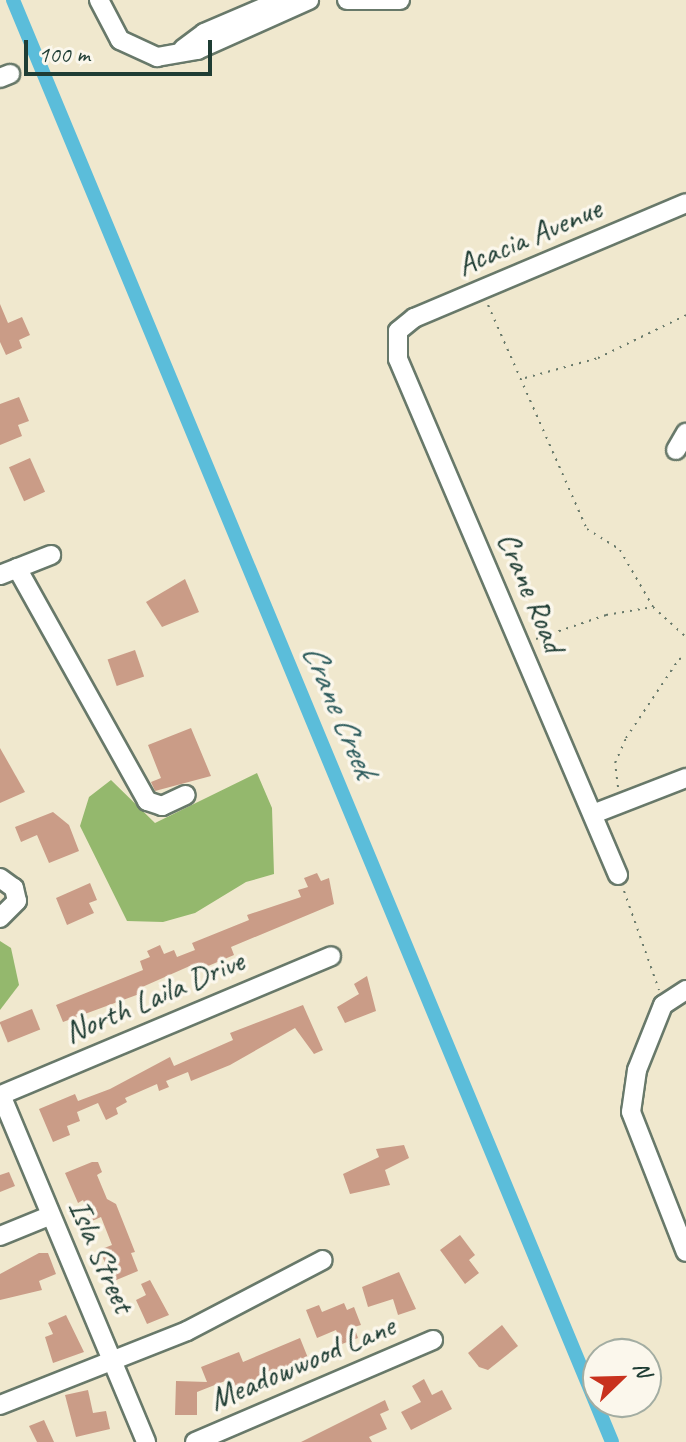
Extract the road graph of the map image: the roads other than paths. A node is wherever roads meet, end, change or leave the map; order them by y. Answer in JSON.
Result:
{"nodes":[{"id":1,"x":99,"y":0,"type":"edge"},
{"id":2,"x":281,"y":0,"type":"edge"},
{"id":3,"x":309,"y":0,"type":"edge"},
{"id":4,"x":347,"y":0,"type":"edge"},
{"id":5,"x":400,"y":0,"type":"edge"},
{"id":6,"x":181,"y":51,"type":"junction"},
{"id":7,"x":686,"y":203,"type":"edge"},
{"id":8,"x":398,"y":331,"type":"joint"},
{"id":9,"x":686,"y":433,"type":"edge"},
{"id":10,"x":676,"y":450,"type":"dead end"},
{"id":11,"x":51,"y":555,"type":"dead end"},
{"id":12,"x":9,"y":571,"type":"edge"},
{"id":13,"x":686,"y":778,"type":"edge"},
{"id":14,"x":186,"y":795,"type":"dead end"},
{"id":15,"x":593,"y":814,"type":"junction"},
{"id":16,"x":618,"y":875,"type":"road end"},
{"id":17,"x":0,"y":878,"type":"edge"},
{"id":18,"x":0,"y":918,"type":"edge"},
{"id":19,"x":331,"y":956,"type":"dead end"},
{"id":20,"x":686,"y":990,"type":"edge"},
{"id":21,"x":0,"y":1094,"type":"edge"},
{"id":22,"x":49,"y":1216,"type":"junction"},
{"id":23,"x":0,"y":1236,"type":"edge"},
{"id":24,"x":686,"y":1252,"type":"edge"},
{"id":25,"x":323,"y":1260,"type":"dead end"},
{"id":26,"x":433,"y":1340,"type":"dead end"},
{"id":27,"x":113,"y":1358,"type":"junction"},
{"id":28,"x":0,"y":1405,"type":"edge"},
{"id":29,"x":146,"y":1442,"type":"edge"},
{"id":30,"x":195,"y":1442,"type":"edge"}],
"edges":[{"from":1,"to":6,"type":"street"},
{"from":2,"to":6,"type":"street"},
{"from":3,"to":6,"type":"street"},
{"from":4,"to":5,"type":"street"},
{"from":7,"to":8,"type":"street","name":"Acacia Avenue"},
{"from":8,"to":15,"type":"street","name":"Crane Road"},
{"from":9,"to":10,"type":"street"},
{"from":11,"to":12,"type":"street"},
{"from":12,"to":14,"type":"street"},
{"from":13,"to":15,"type":"street"},
{"from":15,"to":16,"type":"street","name":"Crane Road"},
{"from":17,"to":18,"type":"street"},
{"from":19,"to":21,"type":"street","name":"North Laila Drive"},
{"from":20,"to":24,"type":"street"},
{"from":21,"to":22,"type":"street","name":"Isla Street"},
{"from":22,"to":23,"type":"street"},
{"from":22,"to":27,"type":"street","name":"Isla Street"},
{"from":25,"to":27,"type":"street"},
{"from":26,"to":30,"type":"street","name":"Meadowwood Lane"},
{"from":27,"to":28,"type":"street"},
{"from":27,"to":29,"type":"street","name":"Isla Street"}]}
